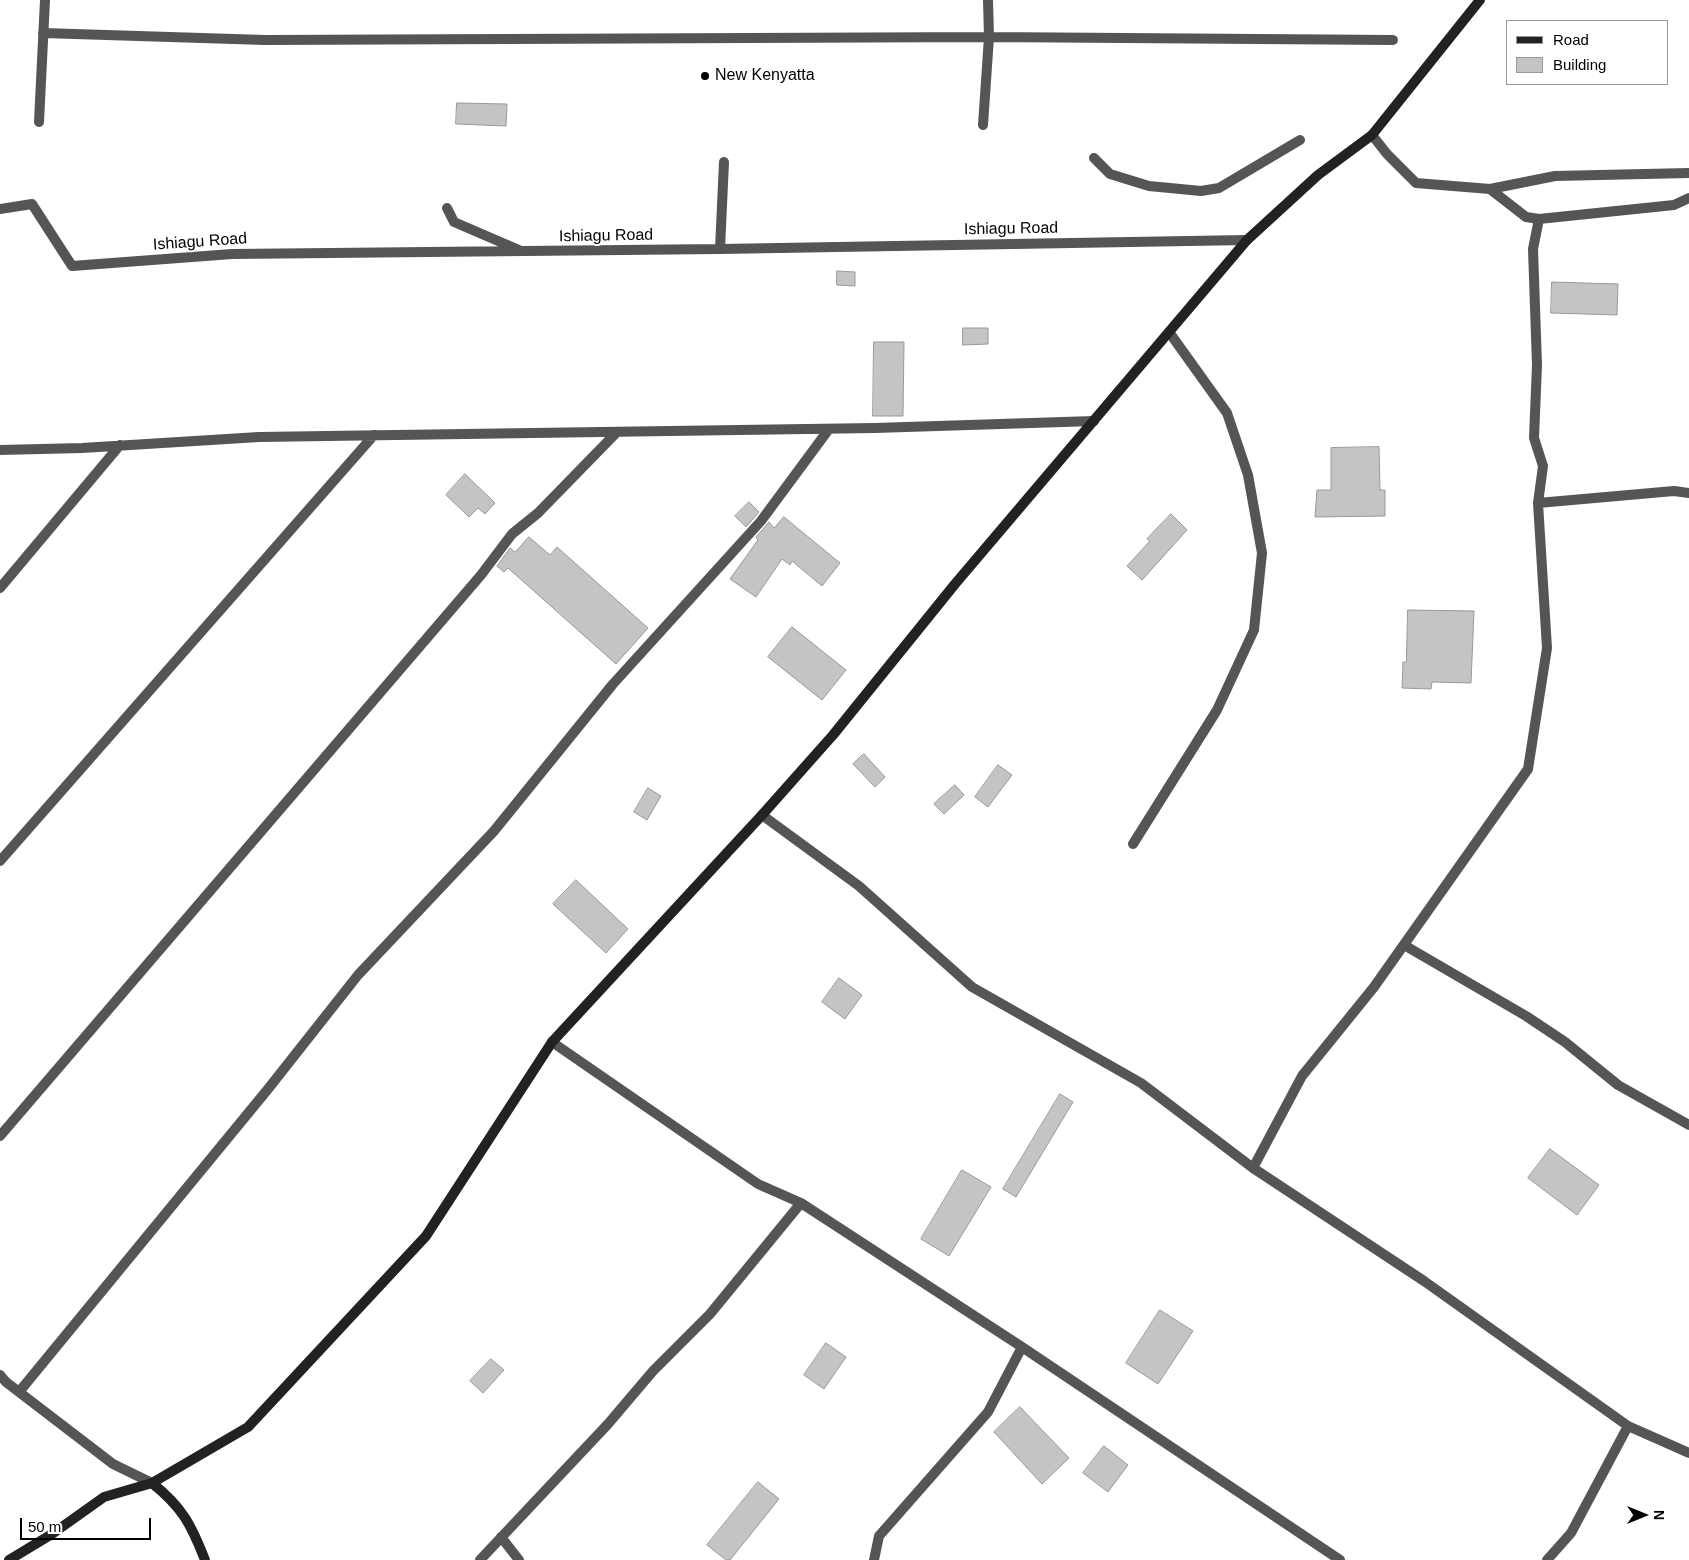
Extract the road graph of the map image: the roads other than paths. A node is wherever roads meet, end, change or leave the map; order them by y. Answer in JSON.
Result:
{"nodes":[{"id":1,"x":45,"y":0,"type":"edge"},
{"id":2,"x":988,"y":0,"type":"edge"},
{"id":3,"x":1480,"y":0,"type":"edge"},
{"id":4,"x":43,"y":33,"type":"junction"},
{"id":5,"x":989,"y":37,"type":"junction"},
{"id":6,"x":1393,"y":40,"type":"dead end"},
{"id":7,"x":39,"y":122,"type":"dead end"},
{"id":8,"x":983,"y":125,"type":"dead end"},
{"id":9,"x":1372,"y":135,"type":"junction"},
{"id":10,"x":1300,"y":140,"type":"dead end"},
{"id":11,"x":1094,"y":158,"type":"dead end"},
{"id":12,"x":724,"y":162,"type":"dead end"},
{"id":13,"x":1689,"y":174,"type":"edge"},
{"id":14,"x":1490,"y":189,"type":"junction"},
{"id":15,"x":1689,"y":198,"type":"edge"},
{"id":16,"x":447,"y":208,"type":"dead end"},
{"id":17,"x":0,"y":209,"type":"edge"},
{"id":18,"x":1539,"y":219,"type":"junction"},
{"id":19,"x":1247,"y":240,"type":"junction"},
{"id":20,"x":720,"y":250,"type":"junction"},
{"id":21,"x":522,"y":252,"type":"junction"},
{"id":22,"x":1169,"y":332,"type":"junction"},
{"id":23,"x":1094,"y":420,"type":"junction"},
{"id":24,"x":829,"y":429,"type":"junction"},
{"id":25,"x":616,"y":432,"type":"junction"},
{"id":26,"x":374,"y":435,"type":"junction"},
{"id":27,"x":120,"y":446,"type":"junction"},
{"id":28,"x":0,"y":450,"type":"edge"},
{"id":29,"x":1689,"y":493,"type":"edge"},
{"id":30,"x":1538,"y":504,"type":"junction"},
{"id":31,"x":0,"y":588,"type":"edge"},
{"id":32,"x":762,"y":816,"type":"junction"},
{"id":33,"x":1133,"y":844,"type":"dead end"},
{"id":34,"x":0,"y":861,"type":"edge"},
{"id":35,"x":1404,"y":945,"type":"junction"},
{"id":36,"x":552,"y":1042,"type":"junction"},
{"id":37,"x":1689,"y":1124,"type":"edge"},
{"id":38,"x":0,"y":1136,"type":"edge"},
{"id":39,"x":1253,"y":1168,"type":"junction"},
{"id":40,"x":801,"y":1203,"type":"junction"},
{"id":41,"x":1022,"y":1347,"type":"junction"},
{"id":42,"x":0,"y":1376,"type":"edge"},
{"id":43,"x":19,"y":1392,"type":"junction"},
{"id":44,"x":1628,"y":1426,"type":"junction"},
{"id":45,"x":1689,"y":1453,"type":"edge"},
{"id":46,"x":152,"y":1483,"type":"junction"},
{"id":47,"x":501,"y":1537,"type":"junction"},
{"id":48,"x":9,"y":1560,"type":"edge"},
{"id":49,"x":205,"y":1560,"type":"edge"},
{"id":50,"x":480,"y":1560,"type":"edge"},
{"id":51,"x":518,"y":1560,"type":"edge"},
{"id":52,"x":874,"y":1560,"type":"edge"},
{"id":53,"x":1340,"y":1560,"type":"edge"},
{"id":54,"x":1547,"y":1560,"type":"edge"}],
"edges":[{"from":1,"to":4,"type":"street"},
{"from":2,"to":5,"type":"street"},
{"from":3,"to":9,"type":"street"},
{"from":4,"to":5,"type":"street"},
{"from":4,"to":7,"type":"street"},
{"from":5,"to":6,"type":"street"},
{"from":5,"to":8,"type":"street"},
{"from":9,"to":14,"type":"street"},
{"from":9,"to":19,"type":"street"},
{"from":10,"to":11,"type":"street"},
{"from":12,"to":20,"type":"street"},
{"from":13,"to":14,"type":"street"},
{"from":14,"to":18,"type":"street"},
{"from":15,"to":18,"type":"street"},
{"from":16,"to":21,"type":"street"},
{"from":17,"to":21,"type":"street","name":"Ishiagu Road"},
{"from":18,"to":30,"type":"street"},
{"from":19,"to":20,"type":"street","name":"Ishiagu Road"},
{"from":19,"to":22,"type":"street"},
{"from":20,"to":21,"type":"street","name":"Ishiagu Road"},
{"from":22,"to":23,"type":"street"},
{"from":22,"to":33,"type":"street"},
{"from":23,"to":24,"type":"street"},
{"from":23,"to":32,"type":"street"},
{"from":24,"to":25,"type":"street"},
{"from":24,"to":43,"type":"street"},
{"from":25,"to":26,"type":"street"},
{"from":25,"to":38,"type":"street"},
{"from":26,"to":27,"type":"street"},
{"from":26,"to":34,"type":"street"},
{"from":27,"to":28,"type":"street"},
{"from":27,"to":31,"type":"street"},
{"from":29,"to":30,"type":"street"},
{"from":30,"to":35,"type":"street"},
{"from":32,"to":36,"type":"street"},
{"from":32,"to":39,"type":"street"},
{"from":35,"to":37,"type":"street"},
{"from":35,"to":39,"type":"street"},
{"from":36,"to":40,"type":"street"},
{"from":36,"to":46,"type":"street"},
{"from":39,"to":44,"type":"street"},
{"from":40,"to":41,"type":"street"},
{"from":40,"to":47,"type":"street"},
{"from":41,"to":52,"type":"street"},
{"from":41,"to":53,"type":"street"},
{"from":42,"to":43,"type":"street"},
{"from":43,"to":46,"type":"street"},
{"from":44,"to":45,"type":"street"},
{"from":44,"to":54,"type":"street"},
{"from":46,"to":48,"type":"street"},
{"from":46,"to":49,"type":"street"},
{"from":47,"to":50,"type":"street"},
{"from":47,"to":51,"type":"street"}]}
